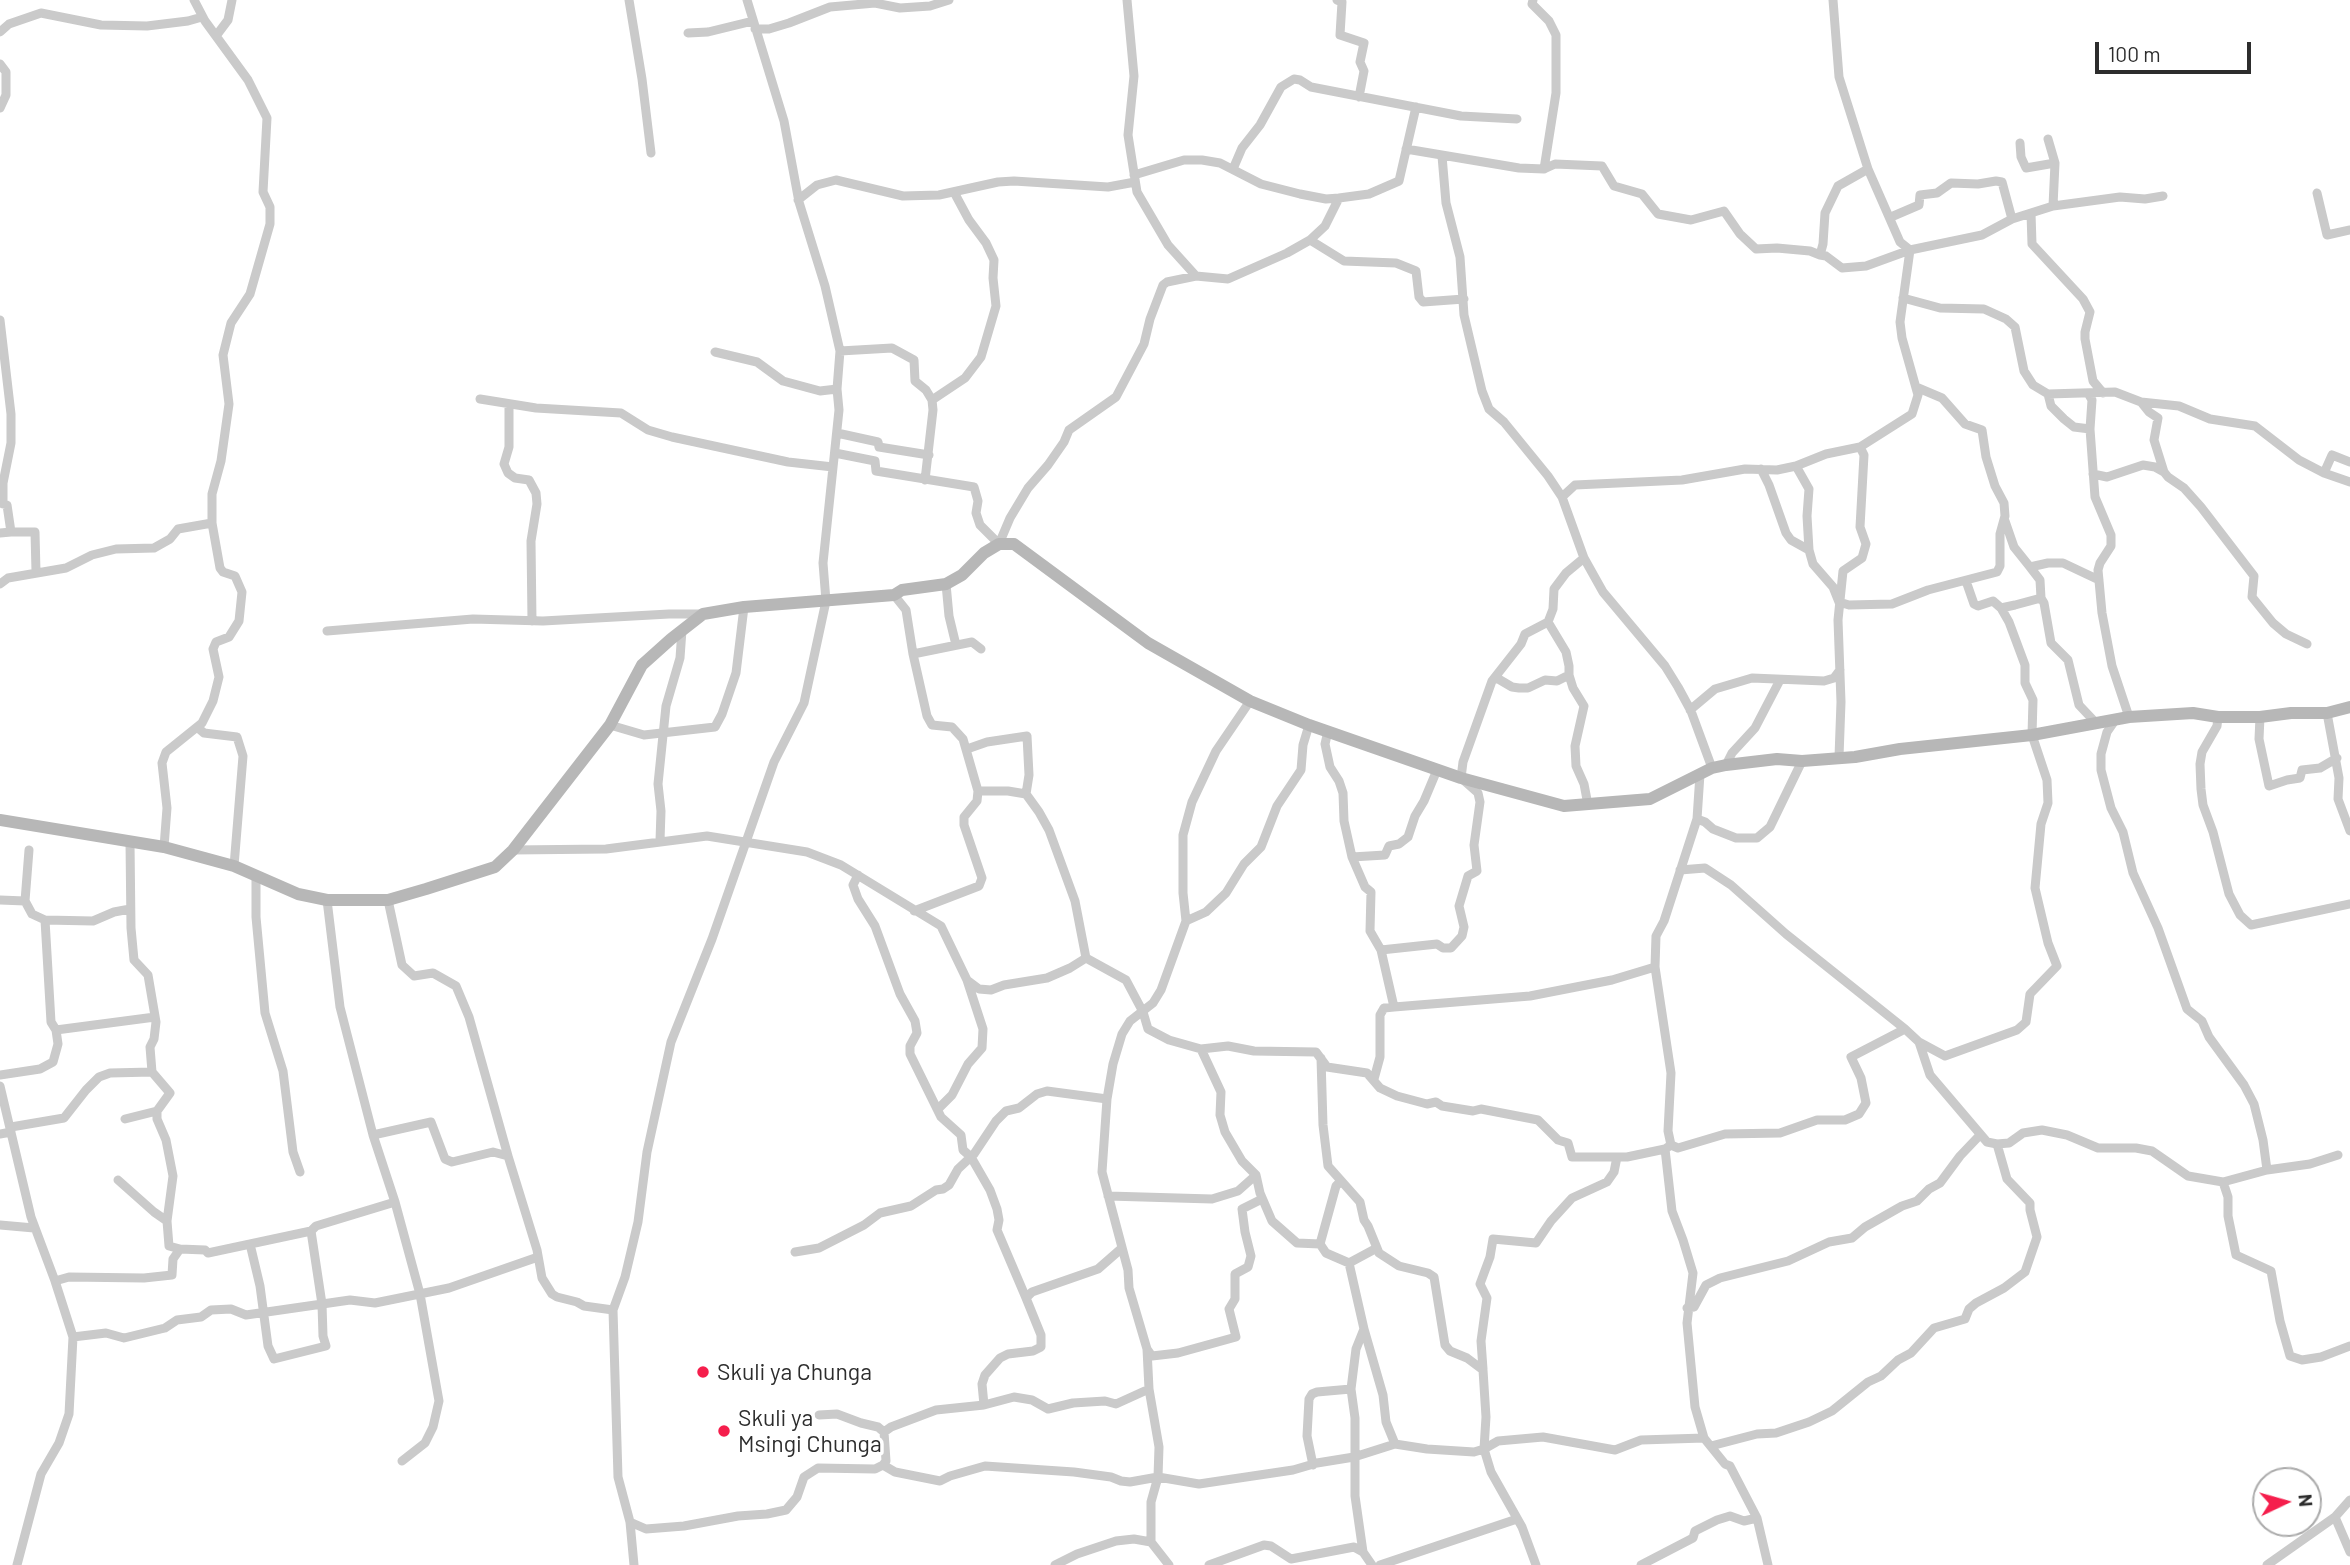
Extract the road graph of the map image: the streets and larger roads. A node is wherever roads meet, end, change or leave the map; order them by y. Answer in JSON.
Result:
{"nodes":[{"id":1,"x":194,"y":0,"type":"edge"},
{"id":2,"x":232,"y":0,"type":"edge"},
{"id":3,"x":629,"y":0,"type":"edge"},
{"id":4,"x":747,"y":0,"type":"edge"},
{"id":5,"x":949,"y":0,"type":"edge"},
{"id":6,"x":1127,"y":0,"type":"edge"},
{"id":7,"x":1336,"y":0,"type":"edge"},
{"id":8,"x":1533,"y":0,"type":"edge"},
{"id":9,"x":1833,"y":0,"type":"edge"},
{"id":10,"x":202,"y":17,"type":"junction"},
{"id":11,"x":754,"y":25,"type":"junction"},
{"id":12,"x":0,"y":32,"type":"edge"},
{"id":13,"x":688,"y":33,"type":"dead end"},
{"id":14,"x":216,"y":36,"type":"junction"},
{"id":15,"x":0,"y":64,"type":"edge"},
{"id":16,"x":1359,"y":97,"type":"junction"},
{"id":17,"x":1416,"y":107,"type":"junction"},
{"id":18,"x":0,"y":108,"type":"edge"},
{"id":19,"x":1517,"y":119,"type":"dead end"},
{"id":20,"x":2048,"y":139,"type":"dead end"},
{"id":21,"x":2020,"y":143,"type":"dead end"},
{"id":22,"x":1406,"y":149,"type":"junction"},
{"id":23,"x":651,"y":153,"type":"dead end"},
{"id":24,"x":1442,"y":156,"type":"junction"},
{"id":25,"x":2055,"y":163,"type":"junction"},
{"id":26,"x":1233,"y":169,"type":"junction"},
{"id":27,"x":1544,"y":169,"type":"junction"},
{"id":28,"x":1868,"y":169,"type":"junction"},
{"id":29,"x":1135,"y":179,"type":"junction"},
{"id":30,"x":954,"y":192,"type":"junction"},
{"id":31,"x":2317,"y":193,"type":"dead end"},
{"id":32,"x":2163,"y":196,"type":"dead end"},
{"id":33,"x":1339,"y":198,"type":"junction"},
{"id":34,"x":798,"y":200,"type":"junction"},
{"id":35,"x":2053,"y":206,"type":"junction"},
{"id":36,"x":2031,"y":213,"type":"junction"},
{"id":37,"x":1891,"y":217,"type":"junction"},
{"id":38,"x":2012,"y":219,"type":"junction"},
{"id":39,"x":2350,"y":230,"type":"edge"},
{"id":40,"x":1310,"y":240,"type":"junction"},
{"id":41,"x":1910,"y":250,"type":"junction"},
{"id":42,"x":1820,"y":255,"type":"junction"},
{"id":43,"x":1196,"y":276,"type":"junction"},
{"id":44,"x":1903,"y":298,"type":"junction"},
{"id":45,"x":1464,"y":299,"type":"junction"},
{"id":46,"x":0,"y":320,"type":"edge"},
{"id":47,"x":840,"y":351,"type":"junction"},
{"id":48,"x":715,"y":352,"type":"dead end"},
{"id":49,"x":2,"y":362,"type":"edge"},
{"id":50,"x":1916,"y":387,"type":"junction"},
{"id":51,"x":837,"y":389,"type":"junction"},
{"id":52,"x":2088,"y":393,"type":"junction"},
{"id":53,"x":2103,"y":393,"type":"junction"},
{"id":54,"x":2048,"y":394,"type":"junction"},
{"id":55,"x":480,"y":399,"type":"dead end"},
{"id":56,"x":932,"y":400,"type":"junction"},
{"id":57,"x":2141,"y":402,"type":"junction"},
{"id":58,"x":509,"y":405,"type":"junction"},
{"id":59,"x":2090,"y":429,"type":"junction"},
{"id":60,"x":837,"y":433,"type":"junction"},
{"id":61,"x":1860,"y":447,"type":"junction"},
{"id":62,"x":835,"y":453,"type":"junction"},
{"id":63,"x":929,"y":455,"type":"junction"},
{"id":64,"x":2350,"y":462,"type":"edge"},
{"id":65,"x":833,"y":467,"type":"junction"},
{"id":66,"x":1796,"y":467,"type":"junction"},
{"id":67,"x":1760,"y":469,"type":"junction"},
{"id":68,"x":2164,"y":472,"type":"junction"},
{"id":69,"x":2324,"y":473,"type":"junction"},
{"id":70,"x":2093,"y":474,"type":"junction"},
{"id":71,"x":926,"y":480,"type":"junction"},
{"id":72,"x":2350,"y":482,"type":"edge"},
{"id":73,"x":1562,"y":497,"type":"junction"},
{"id":74,"x":2005,"y":521,"type":"junction"},
{"id":75,"x":212,"y":523,"type":"junction"},
{"id":76,"x":10,"y":532,"type":"junction"},
{"id":77,"x":0,"y":533,"type":"edge"},
{"id":78,"x":999,"y":544,"type":"junction"},
{"id":79,"x":1809,"y":550,"type":"junction"},
{"id":80,"x":1584,"y":558,"type":"junction"},
{"id":81,"x":2030,"y":567,"type":"junction"},
{"id":82,"x":36,"y":572,"type":"junction"},
{"id":83,"x":2099,"y":580,"type":"junction"},
{"id":84,"x":1966,"y":581,"type":"junction"},
{"id":85,"x":0,"y":584,"type":"edge"},
{"id":86,"x":946,"y":584,"type":"junction"},
{"id":87,"x":894,"y":595,"type":"junction"},
{"id":88,"x":2040,"y":598,"type":"junction"},
{"id":89,"x":826,"y":601,"type":"junction"},
{"id":90,"x":1839,"y":603,"type":"junction"},
{"id":91,"x":744,"y":607,"type":"junction"},
{"id":92,"x":2001,"y":608,"type":"junction"},
{"id":93,"x":703,"y":614,"type":"junction"},
{"id":94,"x":532,"y":621,"type":"junction"},
{"id":95,"x":1548,"y":622,"type":"junction"},
{"id":96,"x":682,"y":630,"type":"junction"},
{"id":97,"x":327,"y":631,"type":"dead end"},
{"id":98,"x":956,"y":645,"type":"junction"},
{"id":99,"x":2307,"y":645,"type":"dead end"},
{"id":100,"x":981,"y":649,"type":"dead end"},
{"id":101,"x":913,"y":654,"type":"junction"},
{"id":102,"x":1840,"y":670,"type":"junction"},
{"id":103,"x":1569,"y":675,"type":"junction"},
{"id":104,"x":1495,"y":677,"type":"junction"},
{"id":105,"x":1780,"y":680,"type":"junction"},
{"id":106,"x":1250,"y":701,"type":"junction"},
{"id":107,"x":2350,"y":707,"type":"edge"},
{"id":108,"x":1690,"y":710,"type":"junction"},
{"id":109,"x":2327,"y":713,"type":"junction"},
{"id":110,"x":2218,"y":717,"type":"junction"},
{"id":111,"x":2260,"y":717,"type":"junction"},
{"id":112,"x":2123,"y":718,"type":"junction"},
{"id":113,"x":2096,"y":723,"type":"junction"},
{"id":114,"x":610,"y":725,"type":"junction"},
{"id":115,"x":1309,"y":725,"type":"junction"},
{"id":116,"x":197,"y":727,"type":"junction"},
{"id":117,"x":1328,"y":731,"type":"junction"},
{"id":118,"x":663,"y":734,"type":"junction"},
{"id":119,"x":2032,"y":735,"type":"junction"},
{"id":120,"x":967,"y":749,"type":"junction"},
{"id":121,"x":1839,"y":757,"type":"junction"},
{"id":122,"x":2337,"y":758,"type":"junction"},
{"id":123,"x":1802,"y":761,"type":"junction"},
{"id":124,"x":1726,"y":765,"type":"junction"},
{"id":125,"x":1712,"y":768,"type":"junction"},
{"id":126,"x":1437,"y":769,"type":"junction"},
{"id":127,"x":1700,"y":774,"type":"junction"},
{"id":128,"x":1461,"y":778,"type":"junction"},
{"id":129,"x":978,"y":791,"type":"junction"},
{"id":130,"x":1026,"y":794,"type":"junction"},
{"id":131,"x":1588,"y":805,"type":"junction"},
{"id":132,"x":1696,"y":819,"type":"junction"},
{"id":133,"x":0,"y":820,"type":"edge"},
{"id":134,"x":2350,"y":831,"type":"edge"},
{"id":135,"x":660,"y":841,"type":"junction"},
{"id":136,"x":130,"y":842,"type":"junction"},
{"id":137,"x":745,"y":842,"type":"junction"},
{"id":138,"x":164,"y":847,"type":"junction"},
{"id":139,"x":29,"y":850,"type":"dead end"},
{"id":140,"x":513,"y":850,"type":"junction"},
{"id":141,"x":1352,"y":857,"type":"junction"},
{"id":142,"x":234,"y":866,"type":"junction"},
{"id":143,"x":1680,"y":870,"type":"junction"},
{"id":144,"x":256,"y":876,"type":"junction"},
{"id":145,"x":858,"y":876,"type":"junction"},
{"id":146,"x":0,"y":900,"type":"edge"},
{"id":147,"x":388,"y":900,"type":"junction"},
{"id":148,"x":25,"y":901,"type":"junction"},
{"id":149,"x":327,"y":901,"type":"junction"},
{"id":150,"x":2350,"y":904,"type":"edge"},
{"id":151,"x":130,"y":909,"type":"junction"},
{"id":152,"x":914,"y":911,"type":"junction"},
{"id":153,"x":45,"y":920,"type":"junction"},
{"id":154,"x":1186,"y":921,"type":"junction"},
{"id":155,"x":1381,"y":950,"type":"junction"},
{"id":156,"x":1086,"y":958,"type":"junction"},
{"id":157,"x":1656,"y":967,"type":"junction"},
{"id":158,"x":967,"y":980,"type":"junction"},
{"id":159,"x":1394,"y":1007,"type":"junction"},
{"id":160,"x":1143,"y":1013,"type":"junction"},
{"id":161,"x":155,"y":1017,"type":"junction"},
{"id":162,"x":57,"y":1030,"type":"junction"},
{"id":163,"x":1905,"y":1030,"type":"junction"},
{"id":164,"x":1919,"y":1042,"type":"junction"},
{"id":165,"x":1201,"y":1049,"type":"junction"},
{"id":166,"x":1321,"y":1058,"type":"junction"},
{"id":167,"x":152,"y":1072,"type":"junction"},
{"id":168,"x":0,"y":1075,"type":"edge"},
{"id":169,"x":1374,"y":1079,"type":"junction"},
{"id":170,"x":0,"y":1086,"type":"edge"},
{"id":171,"x":1107,"y":1099,"type":"junction"},
{"id":172,"x":937,"y":1109,"type":"junction"},
{"id":173,"x":157,"y":1111,"type":"junction"},
{"id":174,"x":125,"y":1119,"type":"dead end"},
{"id":175,"x":11,"y":1129,"type":"junction"},
{"id":176,"x":0,"y":1134,"type":"edge"},
{"id":177,"x":373,"y":1135,"type":"junction"},
{"id":178,"x":1980,"y":1135,"type":"junction"},
{"id":179,"x":1997,"y":1144,"type":"junction"},
{"id":180,"x":1668,"y":1147,"type":"junction"},
{"id":181,"x":2338,"y":1155,"type":"dead end"},
{"id":182,"x":508,"y":1156,"type":"junction"},
{"id":183,"x":971,"y":1157,"type":"junction"},
{"id":184,"x":1617,"y":1157,"type":"junction"},
{"id":185,"x":2267,"y":1170,"type":"junction"},
{"id":186,"x":300,"y":1172,"type":"dead end"},
{"id":187,"x":1256,"y":1175,"type":"junction"},
{"id":188,"x":118,"y":1180,"type":"dead end"},
{"id":189,"x":1341,"y":1181,"type":"junction"},
{"id":190,"x":2223,"y":1182,"type":"junction"},
{"id":191,"x":1108,"y":1196,"type":"junction"},
{"id":192,"x":1262,"y":1199,"type":"junction"},
{"id":193,"x":395,"y":1202,"type":"junction"},
{"id":194,"x":166,"y":1221,"type":"junction"},
{"id":195,"x":0,"y":1225,"type":"edge"},
{"id":196,"x":34,"y":1228,"type":"junction"},
{"id":197,"x":311,"y":1231,"type":"junction"},
{"id":198,"x":250,"y":1244,"type":"junction"},
{"id":199,"x":1320,"y":1244,"type":"junction"},
{"id":200,"x":1122,"y":1248,"type":"junction"},
{"id":201,"x":1376,"y":1249,"type":"junction"},
{"id":202,"x":180,"y":1250,"type":"junction"},
{"id":203,"x":795,"y":1252,"type":"dead end"},
{"id":204,"x":538,"y":1257,"type":"junction"},
{"id":205,"x":1349,"y":1263,"type":"junction"},
{"id":206,"x":55,"y":1282,"type":"junction"},
{"id":207,"x":420,"y":1294,"type":"junction"},
{"id":208,"x":1026,"y":1298,"type":"junction"},
{"id":209,"x":322,"y":1304,"type":"junction"},
{"id":210,"x":1687,"y":1308,"type":"junction"},
{"id":211,"x":613,"y":1310,"type":"junction"},
{"id":212,"x":264,"y":1313,"type":"junction"},
{"id":213,"x":1364,"y":1329,"type":"junction"},
{"id":214,"x":73,"y":1337,"type":"junction"},
{"id":215,"x":2350,"y":1346,"type":"edge"},
{"id":216,"x":1147,"y":1349,"type":"junction"},
{"id":217,"x":1483,"y":1370,"type":"junction"},
{"id":218,"x":1149,"y":1389,"type":"junction"},
{"id":219,"x":1351,"y":1389,"type":"junction"},
{"id":220,"x":984,"y":1405,"type":"junction"},
{"id":221,"x":819,"y":1415,"type":"dead end"},
{"id":222,"x":884,"y":1432,"type":"junction"},
{"id":223,"x":1707,"y":1442,"type":"junction"},
{"id":224,"x":1395,"y":1444,"type":"junction"},
{"id":225,"x":1485,"y":1449,"type":"junction"},
{"id":226,"x":1354,"y":1457,"type":"junction"},
{"id":227,"x":402,"y":1461,"type":"dead end"},
{"id":228,"x":883,"y":1465,"type":"junction"},
{"id":229,"x":1313,"y":1465,"type":"junction"},
{"id":230,"x":1158,"y":1477,"type":"junction"},
{"id":231,"x":2350,"y":1500,"type":"edge"},
{"id":232,"x":2335,"y":1517,"type":"junction"},
{"id":233,"x":1757,"y":1518,"type":"junction"},
{"id":234,"x":1517,"y":1519,"type":"junction"},
{"id":235,"x":629,"y":1522,"type":"junction"},
{"id":236,"x":1151,"y":1542,"type":"junction"},
{"id":237,"x":1363,"y":1552,"type":"junction"},
{"id":238,"x":2350,"y":1552,"type":"edge"},
{"id":239,"x":17,"y":1565,"type":"edge"},
{"id":240,"x":634,"y":1565,"type":"edge"},
{"id":241,"x":1055,"y":1565,"type":"edge"},
{"id":242,"x":1169,"y":1565,"type":"edge"},
{"id":243,"x":1209,"y":1565,"type":"edge"},
{"id":244,"x":1372,"y":1565,"type":"edge"},
{"id":245,"x":1380,"y":1565,"type":"edge"},
{"id":246,"x":1536,"y":1565,"type":"edge"},
{"id":247,"x":1641,"y":1565,"type":"edge"},
{"id":248,"x":1768,"y":1565,"type":"edge"},
{"id":249,"x":2266,"y":1565,"type":"edge"}],
"edges":[{"from":1,"to":10,"type":"street"},
{"from":2,"to":14,"type":"street"},
{"from":3,"to":23,"type":"street"},
{"from":4,"to":11,"type":"street"},
{"from":5,"to":11,"type":"street"},
{"from":6,"to":29,"type":"street"},
{"from":7,"to":16,"type":"street"},
{"from":8,"to":27,"type":"street"},
{"from":9,"to":28,"type":"street"},
{"from":10,"to":12,"type":"street"},
{"from":10,"to":14,"type":"street"},
{"from":11,"to":13,"type":"street"},
{"from":11,"to":34,"type":"street"},
{"from":14,"to":75,"type":"street"},
{"from":15,"to":18,"type":"street"},
{"from":16,"to":17,"type":"street"},
{"from":16,"to":26,"type":"street"},
{"from":17,"to":19,"type":"street"},
{"from":17,"to":22,"type":"street"},
{"from":20,"to":25,"type":"street"},
{"from":21,"to":25,"type":"street"},
{"from":22,"to":24,"type":"street"},
{"from":22,"to":33,"type":"street"},
{"from":24,"to":27,"type":"street"},
{"from":24,"to":45,"type":"street"},
{"from":25,"to":35,"type":"street"},
{"from":26,"to":29,"type":"street"},
{"from":26,"to":33,"type":"street"},
{"from":27,"to":42,"type":"street"},
{"from":28,"to":37,"type":"street"},
{"from":28,"to":42,"type":"street"},
{"from":29,"to":30,"type":"street"},
{"from":29,"to":43,"type":"street"},
{"from":30,"to":34,"type":"street"},
{"from":30,"to":56,"type":"street"},
{"from":31,"to":39,"type":"street"},
{"from":32,"to":35,"type":"street"},
{"from":33,"to":40,"type":"street"},
{"from":34,"to":47,"type":"street"},
{"from":35,"to":36,"type":"street"},
{"from":36,"to":38,"type":"street"},
{"from":36,"to":53,"type":"street"},
{"from":37,"to":38,"type":"street"},
{"from":37,"to":41,"type":"street"},
{"from":38,"to":41,"type":"street"},
{"from":40,"to":43,"type":"street"},
{"from":40,"to":45,"type":"street"},
{"from":41,"to":42,"type":"street"},
{"from":41,"to":44,"type":"street"},
{"from":43,"to":78,"type":"street"},
{"from":44,"to":50,"type":"street"},
{"from":44,"to":54,"type":"street"},
{"from":45,"to":73,"type":"street"},
{"from":46,"to":49,"type":"street"},
{"from":47,"to":51,"type":"street"},
{"from":47,"to":56,"type":"street"},
{"from":48,"to":51,"type":"street"},
{"from":49,"to":76,"type":"street"},
{"from":50,"to":61,"type":"street"},
{"from":50,"to":74,"type":"street"},
{"from":51,"to":60,"type":"street"},
{"from":52,"to":53,"type":"street"},
{"from":52,"to":54,"type":"street"},
{"from":52,"to":59,"type":"street"},
{"from":53,"to":57,"type":"street"},
{"from":54,"to":59,"type":"street"},
{"from":55,"to":58,"type":"street"},
{"from":56,"to":63,"type":"street"},
{"from":57,"to":68,"type":"street"},
{"from":57,"to":69,"type":"street"},
{"from":58,"to":65,"type":"street"},
{"from":58,"to":94,"type":"street"},
{"from":59,"to":70,"type":"street"},
{"from":60,"to":62,"type":"street"},
{"from":60,"to":63,"type":"street"},
{"from":61,"to":66,"type":"street"},
{"from":61,"to":90,"type":"street"},
{"from":62,"to":65,"type":"street"},
{"from":62,"to":71,"type":"street"},
{"from":63,"to":71,"type":"street"},
{"from":64,"to":69,"type":"street"},
{"from":65,"to":89,"type":"street"},
{"from":66,"to":67,"type":"street"},
{"from":66,"to":79,"type":"street"},
{"from":67,"to":73,"type":"street"},
{"from":67,"to":79,"type":"street"},
{"from":68,"to":70,"type":"street"},
{"from":68,"to":99,"type":"street"},
{"from":69,"to":72,"type":"street"},
{"from":70,"to":83,"type":"street"},
{"from":71,"to":78,"type":"street"},
{"from":73,"to":80,"type":"street"},
{"from":74,"to":81,"type":"street"},
{"from":74,"to":84,"type":"street"},
{"from":75,"to":82,"type":"street"},
{"from":75,"to":116,"type":"street"},
{"from":76,"to":77,"type":"street"},
{"from":76,"to":82,"type":"street"},
{"from":78,"to":86,"type":"street"},
{"from":78,"to":106,"type":"street"},
{"from":79,"to":90,"type":"street"},
{"from":80,"to":95,"type":"street"},
{"from":80,"to":108,"type":"street"},
{"from":81,"to":83,"type":"street"},
{"from":81,"to":88,"type":"street"},
{"from":82,"to":85,"type":"street"},
{"from":83,"to":112,"type":"street"},
{"from":84,"to":90,"type":"street"},
{"from":84,"to":92,"type":"street"},
{"from":86,"to":87,"type":"street"},
{"from":86,"to":98,"type":"street"},
{"from":87,"to":89,"type":"street"},
{"from":87,"to":101,"type":"street"},
{"from":88,"to":92,"type":"street"},
{"from":88,"to":113,"type":"street"},
{"from":89,"to":91,"type":"street"},
{"from":89,"to":137,"type":"street"},
{"from":90,"to":102,"type":"street"},
{"from":91,"to":93,"type":"street"},
{"from":91,"to":118,"type":"street"},
{"from":92,"to":119,"type":"street"},
{"from":93,"to":94,"type":"street"},
{"from":93,"to":96,"type":"street"},
{"from":94,"to":97,"type":"street"},
{"from":95,"to":103,"type":"street"},
{"from":95,"to":104,"type":"street"},
{"from":96,"to":114,"type":"street"},
{"from":96,"to":118,"type":"street"},
{"from":98,"to":100,"type":"street"},
{"from":98,"to":101,"type":"street"},
{"from":101,"to":120,"type":"street"},
{"from":102,"to":105,"type":"street"},
{"from":102,"to":121,"type":"street"},
{"from":103,"to":104,"type":"street"},
{"from":103,"to":131,"type":"street"},
{"from":104,"to":128,"type":"street"},
{"from":105,"to":108,"type":"street"},
{"from":105,"to":124,"type":"street"},
{"from":106,"to":115,"type":"street"},
{"from":106,"to":154,"type":"street"},
{"from":107,"to":109,"type":"street"},
{"from":108,"to":125,"type":"street"},
{"from":109,"to":111,"type":"street"},
{"from":109,"to":122,"type":"street"},
{"from":110,"to":111,"type":"street"},
{"from":110,"to":112,"type":"street"},
{"from":110,"to":150,"type":"street"},
{"from":111,"to":122,"type":"street"},
{"from":112,"to":113,"type":"street"},
{"from":112,"to":185,"type":"street"},
{"from":113,"to":119,"type":"street"},
{"from":114,"to":118,"type":"street"},
{"from":114,"to":140,"type":"street"},
{"from":115,"to":117,"type":"street"},
{"from":115,"to":154,"type":"street"},
{"from":116,"to":138,"type":"street"},
{"from":116,"to":142,"type":"street"},
{"from":117,"to":126,"type":"street"},
{"from":117,"to":141,"type":"street"},
{"from":118,"to":135,"type":"street"},
{"from":119,"to":121,"type":"street"},
{"from":119,"to":164,"type":"street"},
{"from":120,"to":129,"type":"street"},
{"from":120,"to":130,"type":"street"},
{"from":121,"to":123,"type":"street"},
{"from":122,"to":134,"type":"street"},
{"from":123,"to":124,"type":"street"},
{"from":123,"to":132,"type":"street"},
{"from":124,"to":125,"type":"street"},
{"from":125,"to":127,"type":"street"},
{"from":126,"to":128,"type":"street"},
{"from":126,"to":141,"type":"street"},
{"from":127,"to":131,"type":"street"},
{"from":127,"to":132,"type":"street"},
{"from":128,"to":131,"type":"street"},
{"from":128,"to":155,"type":"street"},
{"from":129,"to":130,"type":"street"},
{"from":129,"to":152,"type":"street"},
{"from":130,"to":156,"type":"street"},
{"from":132,"to":143,"type":"street"},
{"from":133,"to":136,"type":"street"},
{"from":135,"to":137,"type":"street"},
{"from":135,"to":140,"type":"street"},
{"from":136,"to":138,"type":"street"},
{"from":136,"to":151,"type":"street"},
{"from":137,"to":145,"type":"street"},
{"from":137,"to":211,"type":"street"},
{"from":138,"to":142,"type":"street"},
{"from":139,"to":148,"type":"street"},
{"from":140,"to":147,"type":"street"},
{"from":141,"to":155,"type":"street"},
{"from":142,"to":144,"type":"street"},
{"from":143,"to":157,"type":"street"},
{"from":143,"to":163,"type":"street"},
{"from":144,"to":149,"type":"street"},
{"from":144,"to":186,"type":"street"},
{"from":145,"to":152,"type":"street"},
{"from":145,"to":172,"type":"street"},
{"from":146,"to":148,"type":"street"},
{"from":147,"to":149,"type":"street"},
{"from":147,"to":182,"type":"street"},
{"from":148,"to":153,"type":"street"},
{"from":149,"to":177,"type":"street"},
{"from":151,"to":153,"type":"street"},
{"from":151,"to":161,"type":"street"},
{"from":152,"to":158,"type":"street"},
{"from":153,"to":162,"type":"street"},
{"from":154,"to":160,"type":"street"},
{"from":155,"to":159,"type":"street"},
{"from":156,"to":158,"type":"street"},
{"from":156,"to":160,"type":"street"},
{"from":157,"to":159,"type":"street"},
{"from":157,"to":180,"type":"street"},
{"from":158,"to":172,"type":"street"},
{"from":159,"to":169,"type":"street"},
{"from":160,"to":165,"type":"street"},
{"from":160,"to":171,"type":"street"},
{"from":161,"to":162,"type":"street"},
{"from":161,"to":167,"type":"street"},
{"from":162,"to":168,"type":"street"},
{"from":163,"to":164,"type":"street"},
{"from":163,"to":180,"type":"street"},
{"from":164,"to":178,"type":"street"},
{"from":165,"to":166,"type":"street"},
{"from":165,"to":187,"type":"street"},
{"from":166,"to":169,"type":"street"},
{"from":166,"to":189,"type":"street"},
{"from":167,"to":173,"type":"street"},
{"from":167,"to":175,"type":"street"},
{"from":169,"to":184,"type":"street"},
{"from":170,"to":175,"type":"street"},
{"from":171,"to":183,"type":"street"},
{"from":171,"to":191,"type":"street"},
{"from":172,"to":183,"type":"street"},
{"from":173,"to":174,"type":"street"},
{"from":173,"to":194,"type":"street"},
{"from":175,"to":176,"type":"street"},
{"from":175,"to":196,"type":"street"},
{"from":177,"to":182,"type":"street"},
{"from":177,"to":193,"type":"street"},
{"from":178,"to":179,"type":"street"},
{"from":178,"to":210,"type":"street"},
{"from":179,"to":190,"type":"street"},
{"from":179,"to":223,"type":"street"},
{"from":180,"to":184,"type":"street"},
{"from":180,"to":210,"type":"street"},
{"from":181,"to":185,"type":"street"},
{"from":182,"to":204,"type":"street"},
{"from":183,"to":203,"type":"street"},
{"from":183,"to":208,"type":"street"},
{"from":184,"to":217,"type":"street"},
{"from":185,"to":190,"type":"street"},
{"from":187,"to":191,"type":"street"},
{"from":187,"to":192,"type":"street"},
{"from":188,"to":194,"type":"street"},
{"from":189,"to":199,"type":"street"},
{"from":189,"to":201,"type":"street"},
{"from":190,"to":215,"type":"street"},
{"from":191,"to":200,"type":"street"},
{"from":192,"to":199,"type":"street"},
{"from":192,"to":216,"type":"street"},
{"from":193,"to":197,"type":"street"},
{"from":193,"to":207,"type":"street"},
{"from":194,"to":202,"type":"street"},
{"from":195,"to":196,"type":"street"},
{"from":196,"to":206,"type":"street"},
{"from":197,"to":198,"type":"street"},
{"from":197,"to":209,"type":"street"},
{"from":198,"to":202,"type":"street"},
{"from":198,"to":212,"type":"street"},
{"from":199,"to":205,"type":"street"},
{"from":200,"to":208,"type":"street"},
{"from":200,"to":216,"type":"street"},
{"from":201,"to":205,"type":"street"},
{"from":201,"to":217,"type":"street"},
{"from":202,"to":206,"type":"street"},
{"from":204,"to":207,"type":"street"},
{"from":204,"to":211,"type":"street"},
{"from":205,"to":213,"type":"street"},
{"from":206,"to":214,"type":"street"},
{"from":207,"to":209,"type":"street"},
{"from":207,"to":227,"type":"street"},
{"from":208,"to":220,"type":"street"},
{"from":209,"to":212,"type":"street"},
{"from":209,"to":212,"type":"street"},
{"from":210,"to":223,"type":"street"},
{"from":211,"to":235,"type":"street"},
{"from":212,"to":214,"type":"street"},
{"from":213,"to":219,"type":"street"},
{"from":213,"to":224,"type":"street"},
{"from":214,"to":239,"type":"street"},
{"from":216,"to":218,"type":"street"},
{"from":217,"to":225,"type":"street"},
{"from":218,"to":220,"type":"street"},
{"from":218,"to":230,"type":"street"},
{"from":219,"to":226,"type":"street"},
{"from":219,"to":229,"type":"street"},
{"from":220,"to":222,"type":"street"},
{"from":221,"to":222,"type":"street"},
{"from":222,"to":228,"type":"street"},
{"from":223,"to":225,"type":"street"},
{"from":223,"to":233,"type":"street"},
{"from":224,"to":225,"type":"street"},
{"from":224,"to":226,"type":"street"},
{"from":225,"to":234,"type":"street"},
{"from":226,"to":229,"type":"street"},
{"from":226,"to":237,"type":"street"},
{"from":228,"to":230,"type":"street"},
{"from":228,"to":235,"type":"street"},
{"from":229,"to":230,"type":"street"},
{"from":230,"to":236,"type":"street"},
{"from":231,"to":232,"type":"street"},
{"from":232,"to":238,"type":"street"},
{"from":232,"to":249,"type":"street"},
{"from":233,"to":247,"type":"street"},
{"from":233,"to":248,"type":"street"},
{"from":234,"to":245,"type":"street"},
{"from":234,"to":246,"type":"street"},
{"from":235,"to":240,"type":"street"},
{"from":236,"to":241,"type":"street"},
{"from":236,"to":242,"type":"street"},
{"from":237,"to":243,"type":"street"},
{"from":237,"to":244,"type":"street"}]}
